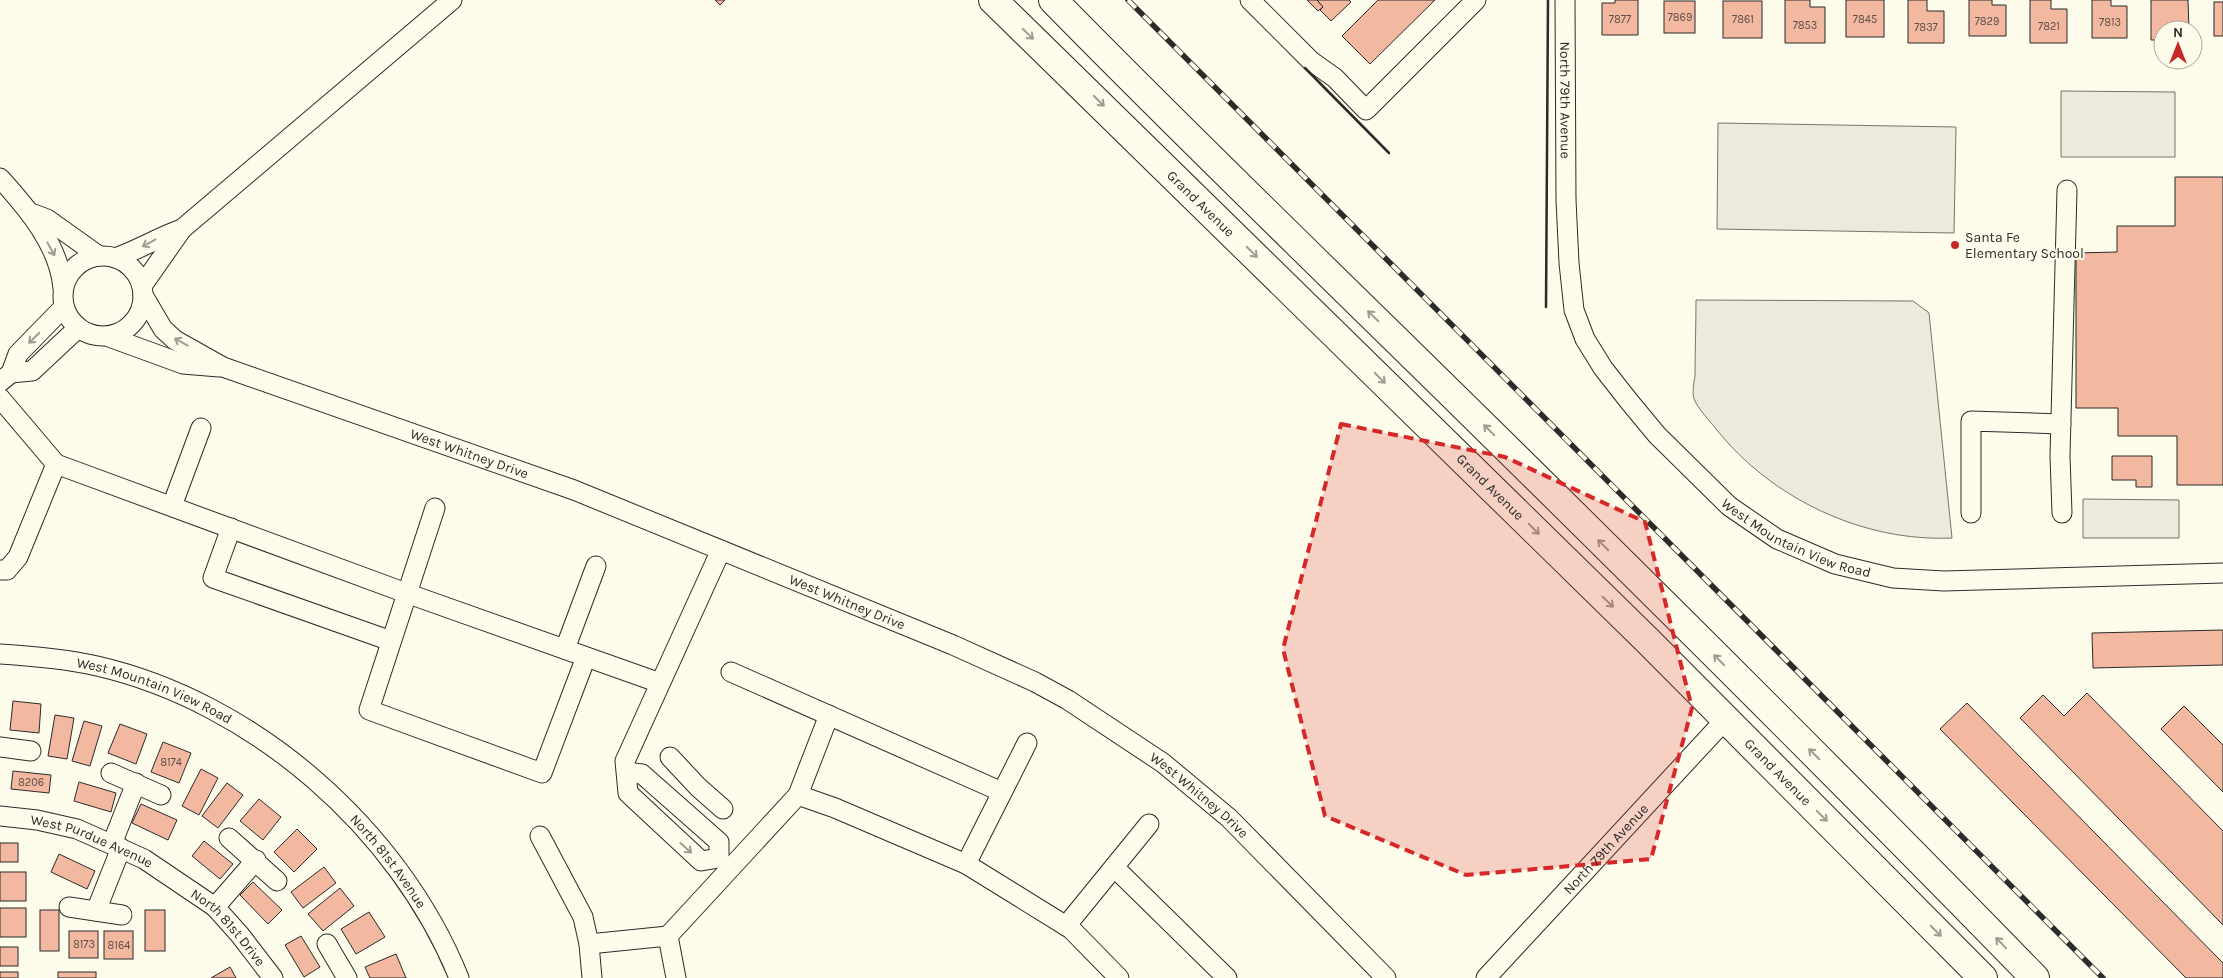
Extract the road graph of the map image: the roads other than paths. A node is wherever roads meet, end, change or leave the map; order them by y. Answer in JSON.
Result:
{"nodes":[{"id":1,"x":452,"y":0,"type":"edge"},
{"id":2,"x":993,"y":0,"type":"edge"},
{"id":3,"x":1053,"y":0,"type":"edge"},
{"id":4,"x":1250,"y":0,"type":"edge"},
{"id":5,"x":1476,"y":0,"type":"edge"},
{"id":6,"x":1565,"y":0,"type":"edge"},
{"id":7,"x":0,"y":178,"type":"edge"},
{"id":8,"x":2067,"y":190,"type":"dead end"},
{"id":9,"x":1566,"y":200,"type":"joint"},
{"id":10,"x":31,"y":213,"type":"junction"},
{"id":11,"x":182,"y":229,"type":"junction"},
{"id":12,"x":107,"y":257,"type":"junction"},
{"id":13,"x":63,"y":288,"type":"junction"},
{"id":14,"x":143,"y":291,"type":"junction"},
{"id":15,"x":64,"y":307,"type":"junction"},
{"id":16,"x":78,"y":328,"type":"junction"},
{"id":17,"x":109,"y":336,"type":"junction"},
{"id":18,"x":223,"y":367,"type":"junction"},
{"id":19,"x":5,"y":377,"type":"edge"},
{"id":20,"x":0,"y":398,"type":"edge"},
{"id":21,"x":2061,"y":424,"type":"junction"},
{"id":22,"x":201,"y":428,"type":"dead end"},
{"id":23,"x":56,"y":464,"type":"junction"},
{"id":24,"x":172,"y":506,"type":"junction"},
{"id":25,"x":435,"y":508,"type":"dead end"},
{"id":26,"x":1971,"y":513,"type":"dead end"},
{"id":27,"x":2062,"y":513,"type":"dead end"},
{"id":28,"x":231,"y":528,"type":"junction"},
{"id":29,"x":721,"y":550,"type":"junction"},
{"id":30,"x":596,"y":566,"type":"dead end"},
{"id":31,"x":0,"y":570,"type":"edge"},
{"id":32,"x":2223,"y":573,"type":"edge"},
{"id":33,"x":406,"y":593,"type":"junction"},
{"id":34,"x":391,"y":641,"type":"junction"},
{"id":35,"x":565,"y":649,"type":"junction"},
{"id":36,"x":0,"y":654,"type":"edge"},
{"id":37,"x":586,"y":656,"type":"junction"},
{"id":38,"x":731,"y":672,"type":"dead end"},
{"id":39,"x":660,"y":683,"type":"junction"},
{"id":40,"x":829,"y":715,"type":"junction"},
{"id":41,"x":1725,"y":720,"type":"junction"},
{"id":42,"x":1027,"y":744,"type":"dead end"},
{"id":43,"x":0,"y":748,"type":"edge"},
{"id":44,"x":31,"y":752,"type":"dead end"},
{"id":45,"x":670,"y":757,"type":"dead end"},
{"id":46,"x":294,"y":764,"type":"joint"},
{"id":47,"x":626,"y":772,"type":"junction"},
{"id":48,"x":111,"y":773,"type":"dead end"},
{"id":49,"x":136,"y":783,"type":"junction"},
{"id":50,"x":698,"y":787,"type":"junction"},
{"id":51,"x":1002,"y":792,"type":"junction"},
{"id":52,"x":798,"y":794,"type":"junction"},
{"id":53,"x":161,"y":795,"type":"dead end"},
{"id":54,"x":679,"y":807,"type":"junction"},
{"id":55,"x":723,"y":809,"type":"dead end"},
{"id":56,"x":0,"y":816,"type":"edge"},
{"id":57,"x":660,"y":824,"type":"junction"},
{"id":58,"x":1149,"y":824,"type":"dead end"},
{"id":59,"x":540,"y":836,"type":"dead end"},
{"id":60,"x":229,"y":838,"type":"dead end"},
{"id":61,"x":117,"y":846,"type":"junction"},
{"id":62,"x":256,"y":860,"type":"junction"},
{"id":63,"x":725,"y":863,"type":"junction"},
{"id":64,"x":966,"y":864,"type":"junction"},
{"id":65,"x":1114,"y":867,"type":"junction"},
{"id":66,"x":178,"y":881,"type":"joint"},
{"id":67,"x":277,"y":881,"type":"dead end"},
{"id":68,"x":69,"y":907,"type":"dead end"},
{"id":69,"x":215,"y":907,"type":"junction"},
{"id":70,"x":96,"y":911,"type":"junction"},
{"id":71,"x":122,"y":915,"type":"dead end"},
{"id":72,"x":1066,"y":926,"type":"junction"},
{"id":73,"x":668,"y":936,"type":"junction"},
{"id":74,"x":328,"y":944,"type":"dead end"},
{"id":75,"x":589,"y":944,"type":"junction"},
{"id":76,"x":340,"y":976,"type":"edge"},
{"id":77,"x":1115,"y":977,"type":"edge"},
{"id":78,"x":273,"y":978,"type":"edge"},
{"id":79,"x":458,"y":978,"type":"edge"},
{"id":80,"x":592,"y":978,"type":"edge"},
{"id":81,"x":676,"y":978,"type":"edge"},
{"id":82,"x":1227,"y":978,"type":"edge"},
{"id":83,"x":1386,"y":978,"type":"edge"},
{"id":84,"x":1486,"y":978,"type":"edge"},
{"id":85,"x":1982,"y":978,"type":"edge"},
{"id":86,"x":2035,"y":978,"type":"edge"}],
"edges":[{"from":1,"to":11,"type":"street"},
{"from":2,"to":41,"type":"highway","name":"Grand Avenue","one_way":true},
{"from":86,"to":3,"type":"highway","one_way":true},
{"from":4,"to":5,"type":"street"},
{"from":6,"to":9,"type":"street","name":"North 79th Avenue"},
{"from":7,"to":10,"type":"street","name":"West Whitney Drive"},
{"from":8,"to":21,"type":"street"},
{"from":9,"to":32,"type":"street","name":"West Mountain View Road"},
{"from":10,"to":12,"type":"street","name":"West Whitney Drive"},
{"from":10,"to":13,"type":"street","name":"West Whitney Drive","one_way":true},
{"from":11,"to":12,"type":"street","one_way":true},
{"from":11,"to":14,"type":"street"},
{"from":12,"to":13,"type":"street"},
{"from":12,"to":14,"type":"street","name":"West Whitney Drive"},
{"from":13,"to":15,"type":"street","name":"West Whitney Drive"},
{"from":14,"to":17,"type":"street"},
{"from":18,"to":14,"type":"street","name":"West Whitney Drive","one_way":true},
{"from":15,"to":16,"type":"street"},
{"from":15,"to":19,"type":"street","one_way":true},
{"from":16,"to":17,"type":"street","name":"West Whitney Drive"},
{"from":16,"to":19,"type":"street"},
{"from":17,"to":18,"type":"street","name":"West Whitney Drive"},
{"from":18,"to":29,"type":"street","name":"West Whitney Drive"},
{"from":20,"to":23,"type":"street"},
{"from":21,"to":26,"type":"street"},
{"from":21,"to":27,"type":"street"},
{"from":22,"to":24,"type":"street"},
{"from":23,"to":24,"type":"street"},
{"from":23,"to":31,"type":"street"},
{"from":24,"to":28,"type":"street"},
{"from":25,"to":33,"type":"street"},
{"from":28,"to":33,"type":"street"},
{"from":28,"to":34,"type":"street"},
{"from":29,"to":39,"type":"street"},
{"from":29,"to":83,"type":"street","name":"West Whitney Drive"},
{"from":30,"to":35,"type":"street"},
{"from":33,"to":34,"type":"street"},
{"from":33,"to":35,"type":"street"},
{"from":34,"to":37,"type":"street"},
{"from":35,"to":37,"type":"street"},
{"from":36,"to":46,"type":"street","name":"West Mountain View Road"},
{"from":37,"to":39,"type":"street"},
{"from":38,"to":40,"type":"street"},
{"from":39,"to":47,"type":"street"},
{"from":40,"to":51,"type":"street"},
{"from":40,"to":52,"type":"street"},
{"from":41,"to":84,"type":"street","name":"North 79th Avenue"},
{"from":41,"to":85,"type":"highway","name":"Grand Avenue","one_way":true},
{"from":42,"to":51,"type":"street"},
{"from":43,"to":44,"type":"street"},
{"from":45,"to":50,"type":"street"},
{"from":46,"to":79,"type":"street","name":"North 81st Avenue"},
{"from":47,"to":54,"type":"street"},
{"from":47,"to":57,"type":"street"},
{"from":48,"to":49,"type":"street"},
{"from":49,"to":53,"type":"street"},
{"from":49,"to":61,"type":"street"},
{"from":50,"to":54,"type":"street"},
{"from":50,"to":55,"type":"street"},
{"from":51,"to":64,"type":"street"},
{"from":52,"to":63,"type":"street"},
{"from":52,"to":64,"type":"street"},
{"from":54,"to":57,"type":"street"},
{"from":54,"to":63,"type":"street"},
{"from":56,"to":61,"type":"street","name":"West Purdue Avenue"},
{"from":57,"to":63,"type":"street","one_way":true},
{"from":58,"to":65,"type":"street"},
{"from":59,"to":75,"type":"street"},
{"from":60,"to":62,"type":"street"},
{"from":61,"to":66,"type":"street","name":"West Purdue Avenue"},
{"from":61,"to":70,"type":"street"},
{"from":62,"to":67,"type":"street"},
{"from":62,"to":69,"type":"street"},
{"from":63,"to":73,"type":"street"},
{"from":64,"to":72,"type":"street"},
{"from":65,"to":72,"type":"street"},
{"from":65,"to":82,"type":"street"},
{"from":66,"to":69,"type":"street","name":"North 81st Drive"},
{"from":68,"to":70,"type":"street"},
{"from":69,"to":78,"type":"street","name":"North 81st Drive"},
{"from":70,"to":71,"type":"street"},
{"from":72,"to":77,"type":"street"},
{"from":73,"to":75,"type":"street"},
{"from":73,"to":81,"type":"street"},
{"from":74,"to":76,"type":"street"},
{"from":75,"to":80,"type":"street"}]}
